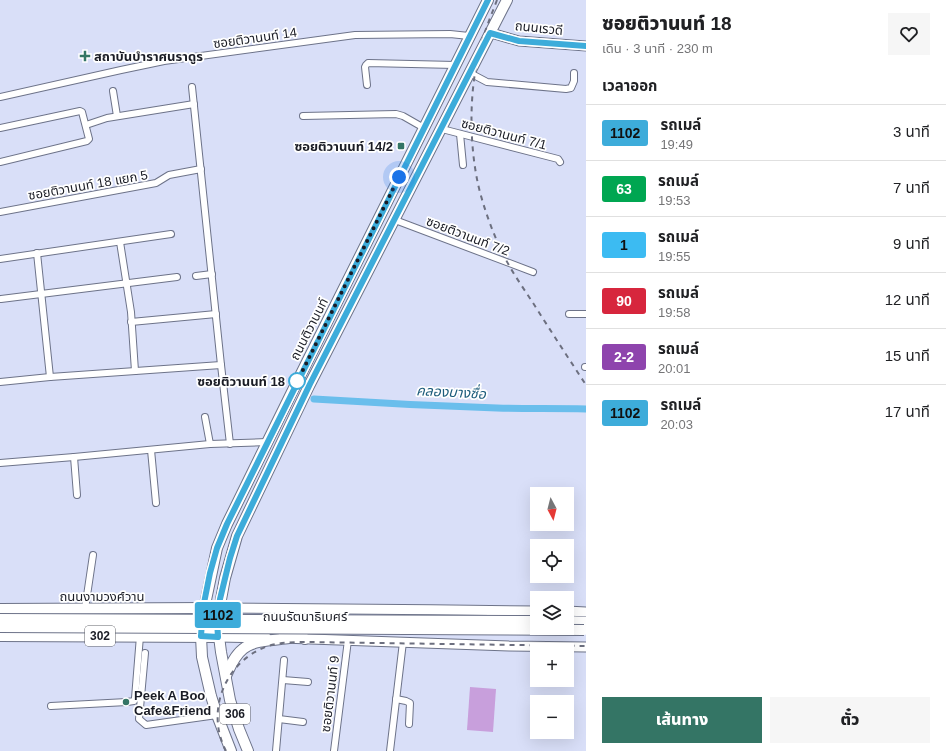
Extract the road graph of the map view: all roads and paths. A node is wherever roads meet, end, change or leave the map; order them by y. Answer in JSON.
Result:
{"nodes":[{"id":1,"x":507,"y":0,"type":"edge"},
{"id":2,"x":486,"y":4,"type":"edge"},
{"id":3,"x":496,"y":23,"type":"junction"},
{"id":4,"x":490,"y":33,"type":"junction"},
{"id":5,"x":469,"y":36,"type":"junction"},
{"id":6,"x":586,"y":46,"type":"edge"},
{"id":7,"x":455,"y":65,"type":"junction"},
{"id":8,"x":574,"y":73,"type":"dead end"},
{"id":9,"x":470,"y":74,"type":"junction"},
{"id":10,"x":367,"y":85,"type":"dead end"},
{"id":11,"x":192,"y":87,"type":"dead end"},
{"id":12,"x":113,"y":91,"type":"dead end"},
{"id":13,"x":0,"y":97,"type":"edge"},
{"id":14,"x":194,"y":104,"type":"junction"},
{"id":15,"x":116,"y":116,"type":"junction"},
{"id":16,"x":303,"y":116,"type":"dead end"},
{"id":17,"x":86,"y":125,"type":"junction"},
{"id":18,"x":0,"y":128,"type":"edge"},
{"id":19,"x":424,"y":128,"type":"junction"},
{"id":20,"x":442,"y":129,"type":"junction"},
{"id":21,"x":460,"y":134,"type":"junction"},
{"id":22,"x":0,"y":162,"type":"edge"},
{"id":23,"x":560,"y":162,"type":"dead end"},
{"id":24,"x":463,"y":165,"type":"dead end"},
{"id":25,"x":201,"y":169,"type":"junction"},
{"id":26,"x":0,"y":212,"type":"edge"},
{"id":27,"x":394,"y":220,"type":"junction"},
{"id":28,"x":171,"y":234,"type":"dead end"},
{"id":29,"x":120,"y":242,"type":"junction"},
{"id":30,"x":37,"y":253,"type":"junction"},
{"id":31,"x":0,"y":259,"type":"edge"},
{"id":32,"x":533,"y":272,"type":"dead end"},
{"id":33,"x":212,"y":274,"type":"junction"},
{"id":34,"x":196,"y":276,"type":"dead end"},
{"id":35,"x":178,"y":277,"type":"dead end"},
{"id":36,"x":126,"y":283,"type":"junction"},
{"id":37,"x":41,"y":294,"type":"junction"},
{"id":38,"x":1,"y":299,"type":"dead end"},
{"id":39,"x":216,"y":314,"type":"junction"},
{"id":40,"x":569,"y":314,"type":"dead end"},
{"id":41,"x":586,"y":314,"type":"edge"},
{"id":42,"x":131,"y":322,"type":"junction"},
{"id":43,"x":221,"y":365,"type":"junction"},
{"id":44,"x":135,"y":371,"type":"junction"},
{"id":45,"x":50,"y":377,"type":"junction"},
{"id":46,"x":0,"y":382,"type":"edge"},
{"id":47,"x":205,"y":417,"type":"dead end"},
{"id":48,"x":267,"y":442,"type":"junction"},
{"id":49,"x":210,"y":444,"type":"junction"},
{"id":50,"x":230,"y":444,"type":"junction"},
{"id":51,"x":151,"y":450,"type":"junction"},
{"id":52,"x":74,"y":457,"type":"junction"},
{"id":53,"x":0,"y":463,"type":"edge"},
{"id":54,"x":77,"y":495,"type":"dead end"},
{"id":55,"x":156,"y":503,"type":"dead end"},
{"id":56,"x":93,"y":556,"type":"dead end"},
{"id":57,"x":219,"y":608,"type":"junction"},
{"id":58,"x":348,"y":608,"type":"junction"},
{"id":59,"x":0,"y":609,"type":"edge"},
{"id":60,"x":85,"y":609,"type":"junction"},
{"id":61,"x":130,"y":609,"type":"junction"},
{"id":62,"x":203,"y":611,"type":"junction"},
{"id":63,"x":530,"y":611,"type":"edge"},
{"id":64,"x":574,"y":616,"type":"edge"},
{"id":65,"x":0,"y":619,"type":"edge"},
{"id":66,"x":530,"y":621,"type":"edge"},
{"id":67,"x":574,"y":622,"type":"edge"},
{"id":68,"x":585,"y":623,"type":"edge"},
{"id":69,"x":201,"y":626,"type":"junction"},
{"id":70,"x":0,"y":627,"type":"edge"},
{"id":71,"x":217,"y":630,"type":"junction"},
{"id":72,"x":0,"y":636,"type":"edge"},
{"id":73,"x":140,"y":636,"type":"junction"},
{"id":74,"x":201,"y":636,"type":"junction"},
{"id":75,"x":289,"y":638,"type":"junction"},
{"id":76,"x":304,"y":639,"type":"junction"},
{"id":77,"x":347,"y":640,"type":"junction"},
{"id":78,"x":403,"y":642,"type":"junction"},
{"id":79,"x":586,"y":647,"type":"edge"},
{"id":80,"x":145,"y":653,"type":"dead end"},
{"id":81,"x":284,"y":660,"type":"dead end"},
{"id":82,"x":226,"y":676,"type":"junction"},
{"id":83,"x":282,"y":680,"type":"junction"},
{"id":84,"x":308,"y":682,"type":"dead end"},
{"id":85,"x":396,"y":699,"type":"junction"},
{"id":86,"x":51,"y":706,"type":"dead end"},
{"id":87,"x":217,"y":715,"type":"junction"},
{"id":88,"x":279,"y":719,"type":"junction"},
{"id":89,"x":303,"y":722,"type":"dead end"},
{"id":90,"x":409,"y":724,"type":"dead end"},
{"id":91,"x":231,"y":751,"type":"edge"},
{"id":92,"x":248,"y":751,"type":"edge"},
{"id":93,"x":276,"y":751,"type":"edge"},
{"id":94,"x":334,"y":751,"type":"edge"},
{"id":95,"x":390,"y":751,"type":"edge"}],
"edges":[{"from":1,"to":3,"type":"main road","name":"ถนนติวานนท์","number":"306"},
{"from":2,"to":3,"type":"main road"},
{"from":2,"to":5,"type":"main road","name":"ถนนติวานนท์","number":"306"},
{"from":3,"to":4,"type":"main road","name":"ถนนติวานนท์","number":"306"},
{"from":4,"to":6,"type":"main road","name":"ถนนเรวดี"},
{"from":4,"to":9,"type":"main road","name":"ถนนติวานนท์","number":"306"},
{"from":5,"to":7,"type":"main road","name":"ถนนติวานนท์","number":"306"},
{"from":5,"to":13,"type":"street","name":"ซอยติวานนท์ 14"},
{"from":7,"to":10,"type":"street"},
{"from":7,"to":19,"type":"main road","name":"ถนนติวานนท์","number":"306"},
{"from":8,"to":9,"type":"street"},
{"from":9,"to":20,"type":"main road","name":"ถนนติวานนท์","number":"306"},
{"from":11,"to":14,"type":"street"},
{"from":12,"to":15,"type":"street"},
{"from":14,"to":15,"type":"street"},
{"from":14,"to":25,"type":"street"},
{"from":15,"to":17,"type":"street"},
{"from":16,"to":19,"type":"street"},
{"from":17,"to":18,"type":"street"},
{"from":17,"to":22,"type":"street"},
{"from":19,"to":48,"type":"main road","name":"ถนนติวานนท์","number":"306"},
{"from":20,"to":21,"type":"street","name":"ซอยติวานนท์ 7/1"},
{"from":20,"to":27,"type":"main road","name":"ถนนติวานนท์","number":"306"},
{"from":21,"to":23,"type":"street","name":"ซอยติวานนท์ 7/1"},
{"from":21,"to":24,"type":"street"},
{"from":25,"to":26,"type":"street","name":"ซอยติวานนท์ 18 แยก 5"},
{"from":25,"to":33,"type":"street"},
{"from":27,"to":32,"type":"street","name":"ซอยติวานนท์ 7/2"},
{"from":27,"to":57,"type":"main road","name":"ถนนติวานนท์","number":"306"},
{"from":28,"to":29,"type":"street"},
{"from":29,"to":30,"type":"street"},
{"from":29,"to":36,"type":"street"},
{"from":30,"to":31,"type":"street"},
{"from":30,"to":37,"type":"street"},
{"from":33,"to":34,"type":"street"},
{"from":33,"to":39,"type":"street"},
{"from":35,"to":36,"type":"street"},
{"from":36,"to":37,"type":"street"},
{"from":36,"to":42,"type":"street"},
{"from":37,"to":38,"type":"street"},
{"from":37,"to":45,"type":"street"},
{"from":39,"to":42,"type":"street"},
{"from":39,"to":43,"type":"street"},
{"from":40,"to":41,"type":"street"},
{"from":42,"to":44,"type":"street"},
{"from":43,"to":44,"type":"street"},
{"from":43,"to":50,"type":"street"},
{"from":44,"to":45,"type":"street"},
{"from":45,"to":46,"type":"street"},
{"from":47,"to":49,"type":"street"},
{"from":48,"to":50,"type":"street"},
{"from":48,"to":62,"type":"main road","name":"ถนนติวานนท์","number":"306"},
{"from":49,"to":50,"type":"street"},
{"from":49,"to":51,"type":"street"},
{"from":51,"to":52,"type":"street"},
{"from":51,"to":55,"type":"street"},
{"from":52,"to":53,"type":"street"},
{"from":52,"to":54,"type":"street"},
{"from":56,"to":60,"type":"street"},
{"from":57,"to":58,"type":"main road","name":"ถนนรัตนาธิเบศร์","number":"302"},
{"from":57,"to":62,"type":"main road","name":"ถนนรัตนาธิเบศร์","number":"302"},
{"from":57,"to":71,"type":"main road","name":"ถนนติวานนท์","number":"306"},
{"from":58,"to":63,"type":"main road","name":"ถนนรัตนาธิเบศร์","number":"302"},
{"from":58,"to":77,"type":"main road"},
{"from":59,"to":60,"type":"main road","name":"ถนนงามวงศ์วาน","number":"302"},
{"from":60,"to":61,"type":"main road","name":"ถนนงามวงศ์วาน","number":"302"},
{"from":61,"to":62,"type":"main road","name":"ถนนงามวงศ์วาน","number":"302"},
{"from":61,"to":69,"type":"main road"},
{"from":62,"to":69,"type":"main road","name":"ถนนติวานนท์","number":"306"},
{"from":62,"to":71,"type":"main road"},
{"from":64,"to":68,"type":"main road"},
{"from":65,"to":66,"type":"main road","name":"ถนนรัตนาธิเบศร์","bridge":true},
{"from":67,"to":68,"type":"main road"},
{"from":68,"to":70,"type":"main road","name":"ถนนรัตนาธิเบศร์","bridge":true},
{"from":69,"to":71,"type":"main road"},
{"from":69,"to":74,"type":"main road","name":"ถนนติวานนท์","number":"306"},
{"from":71,"to":74,"type":"main road","name":"ถนนรัตนาธิเบศร์","number":"302"},
{"from":71,"to":75,"type":"main road","name":"ถนนรัตนาธิเบศร์","number":"302"},
{"from":71,"to":76,"type":"main road"},
{"from":71,"to":82,"type":"main road","name":"ถนนติวานนท์","number":"306"},
{"from":72,"to":73,"type":"main road","number":"302"},
{"from":73,"to":74,"type":"main road","number":"302"},
{"from":73,"to":86,"type":"street"},
{"from":74,"to":87,"type":"main road","name":"ถนนติวานนท์","number":"306"},
{"from":75,"to":76,"type":"main road","name":"ถนนรัตนาธิเบศร์","number":"302"},
{"from":75,"to":82,"type":"main road"},
{"from":76,"to":77,"type":"main road","name":"ถนนรัตนาธิเบศร์","number":"302"},
{"from":77,"to":78,"type":"main road","name":"ถนนรัตนาธิเบศร์","number":"302"},
{"from":77,"to":94,"type":"street","name":"ซอยติวานนท์ 9"},
{"from":78,"to":79,"type":"main road","name":"ถนนรัตนาธิเบศร์","number":"302"},
{"from":78,"to":85,"type":"street"},
{"from":80,"to":87,"type":"street"},
{"from":81,"to":83,"type":"street"},
{"from":82,"to":92,"type":"main road","name":"ถนนติวานนท์","number":"306"},
{"from":83,"to":84,"type":"street"},
{"from":83,"to":88,"type":"street"},
{"from":85,"to":90,"type":"street"},
{"from":85,"to":95,"type":"street"},
{"from":87,"to":91,"type":"main road","name":"ถนนติวานนท์","number":"306"},
{"from":88,"to":89,"type":"street"},
{"from":88,"to":93,"type":"street"}]}
